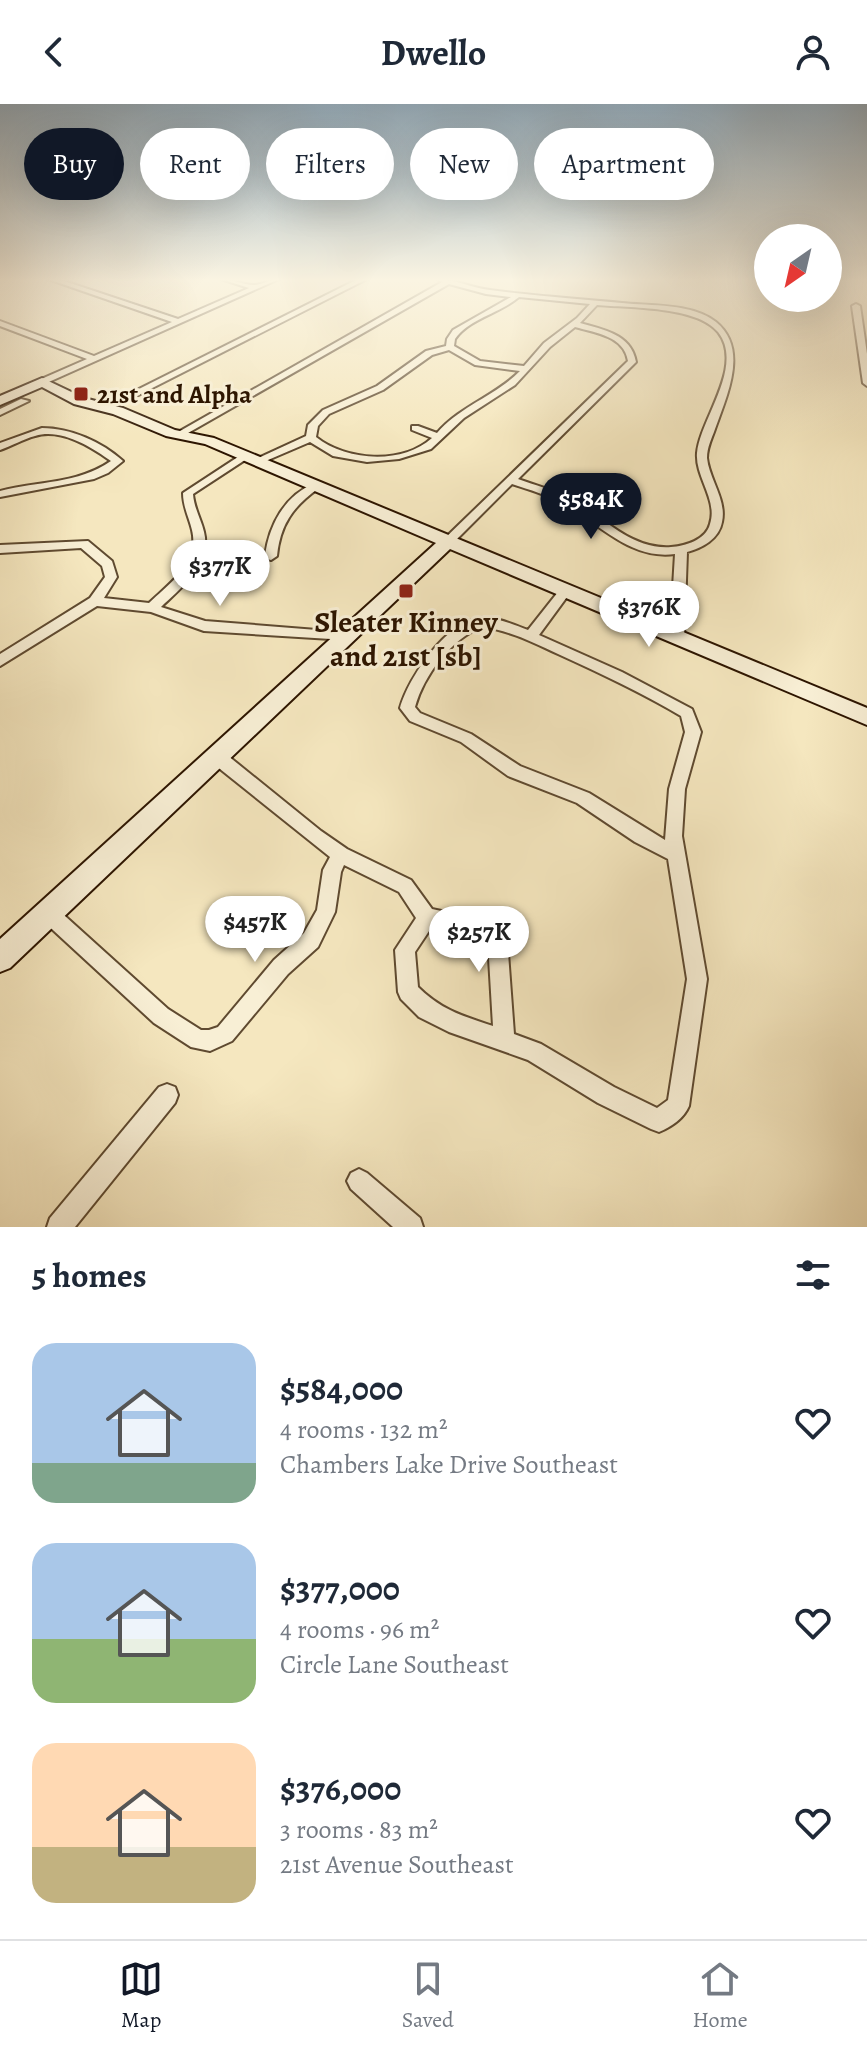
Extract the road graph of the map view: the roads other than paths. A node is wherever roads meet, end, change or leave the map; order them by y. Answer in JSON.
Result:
{"nodes":[{"id":1,"x":22,"y":331,"type":"edge"},
{"id":2,"x":158,"y":331,"type":"edge"},
{"id":3,"x":259,"y":331,"type":"edge"},
{"id":4,"x":356,"y":331,"type":"edge"},
{"id":5,"x":455,"y":331,"type":"edge"},
{"id":6,"x":565,"y":331,"type":"edge"},
{"id":7,"x":594,"y":331,"type":"edge"},
{"id":8,"x":724,"y":331,"type":"edge"},
{"id":9,"x":860,"y":331,"type":"edge"},
{"id":10,"x":450,"y":347,"type":"junction"},
{"id":11,"x":95,"y":359,"type":"junction"},
{"id":12,"x":524,"y":369,"type":"junction"},
{"id":13,"x":42,"y":382,"type":"junction"},
{"id":14,"x":867,"y":383,"type":"edge"},
{"id":15,"x":0,"y":401,"type":"edge"},
{"id":16,"x":24,"y":401,"type":"dead end"},
{"id":17,"x":106,"y":408,"type":"junction"},
{"id":18,"x":0,"y":412,"type":"edge"},
{"id":19,"x":415,"y":428,"type":"dead end"},
{"id":20,"x":178,"y":435,"type":"junction"},
{"id":21,"x":438,"y":437,"type":"junction"},
{"id":22,"x":311,"y":438,"type":"junction"},
{"id":23,"x":0,"y":447,"type":"edge"},
{"id":24,"x":251,"y":458,"type":"junction"},
{"id":25,"x":510,"y":480,"type":"junction"},
{"id":26,"x":315,"y":486,"type":"junction"},
{"id":27,"x":0,"y":494,"type":"edge"},
{"id":28,"x":448,"y":541,"type":"junction"},
{"id":29,"x":0,"y":549,"type":"edge"},
{"id":30,"x":681,"y":549,"type":"junction"},
{"id":31,"x":271,"y":556,"type":"dead end"},
{"id":32,"x":566,"y":590,"type":"junction"},
{"id":33,"x":95,"y":601,"type":"junction"},
{"id":34,"x":152,"y":608,"type":"junction"},
{"id":35,"x":342,"y":637,"type":"junction"},
{"id":36,"x":530,"y":637,"type":"junction"},
{"id":37,"x":677,"y":637,"type":"junction"},
{"id":38,"x":0,"y":661,"type":"edge"},
{"id":39,"x":867,"y":717,"type":"edge"},
{"id":40,"x":216,"y":756,"type":"junction"},
{"id":41,"x":676,"y":854,"type":"junction"},
{"id":42,"x":341,"y":855,"type":"junction"},
{"id":43,"x":48,"y":913,"type":"junction"},
{"id":44,"x":427,"y":918,"type":"junction"},
{"id":45,"x":0,"y":958,"type":"edge"},
{"id":46,"x":504,"y":1041,"type":"junction"},
{"id":47,"x":167,"y":1095,"type":"dead end"},
{"id":48,"x":359,"y":1181,"type":"dead end"},
{"id":49,"x":407,"y":1226,"type":"edge"},
{"id":50,"x":59,"y":1227,"type":"edge"}],
"edges":[{"from":1,"to":11,"type":"street"},
{"from":2,"to":11,"type":"street"},
{"from":3,"to":17,"type":"street"},
{"from":4,"to":20,"type":"street"},
{"from":5,"to":10,"type":"street"},
{"from":6,"to":12,"type":"street"},
{"from":7,"to":25,"type":"street"},
{"from":8,"to":30,"type":"street"},
{"from":9,"to":14,"type":"street"},
{"from":10,"to":12,"type":"street"},
{"from":10,"to":22,"type":"street"},
{"from":11,"to":13,"type":"street"},
{"from":12,"to":21,"type":"street"},
{"from":13,"to":15,"type":"street"},
{"from":13,"to":17,"type":"street"},
{"from":16,"to":18,"type":"street"},
{"from":17,"to":20,"type":"street"},
{"from":19,"to":21,"type":"street"},
{"from":20,"to":24,"type":"street"},
{"from":21,"to":22,"type":"street"},
{"from":22,"to":24,"type":"street"},
{"from":23,"to":27,"type":"street"},
{"from":24,"to":26,"type":"street"},
{"from":24,"to":34,"type":"street"},
{"from":25,"to":28,"type":"street"},
{"from":25,"to":30,"type":"street"},
{"from":26,"to":28,"type":"street"},
{"from":26,"to":31,"type":"street"},
{"from":28,"to":32,"type":"street"},
{"from":28,"to":35,"type":"street"},
{"from":29,"to":33,"type":"street"},
{"from":30,"to":37,"type":"street"},
{"from":32,"to":36,"type":"street"},
{"from":32,"to":37,"type":"street"},
{"from":33,"to":34,"type":"street"},
{"from":33,"to":38,"type":"street"},
{"from":34,"to":35,"type":"street"},
{"from":35,"to":40,"type":"street"},
{"from":36,"to":41,"type":"street"},
{"from":36,"to":41,"type":"street"},
{"from":37,"to":39,"type":"street"},
{"from":40,"to":42,"type":"street"},
{"from":40,"to":43,"type":"street"},
{"from":41,"to":46,"type":"street"},
{"from":42,"to":43,"type":"street"},
{"from":42,"to":44,"type":"street"},
{"from":43,"to":45,"type":"street"},
{"from":44,"to":46,"type":"street"},
{"from":44,"to":46,"type":"street"},
{"from":47,"to":50,"type":"street"},
{"from":48,"to":49,"type":"street"}]}
